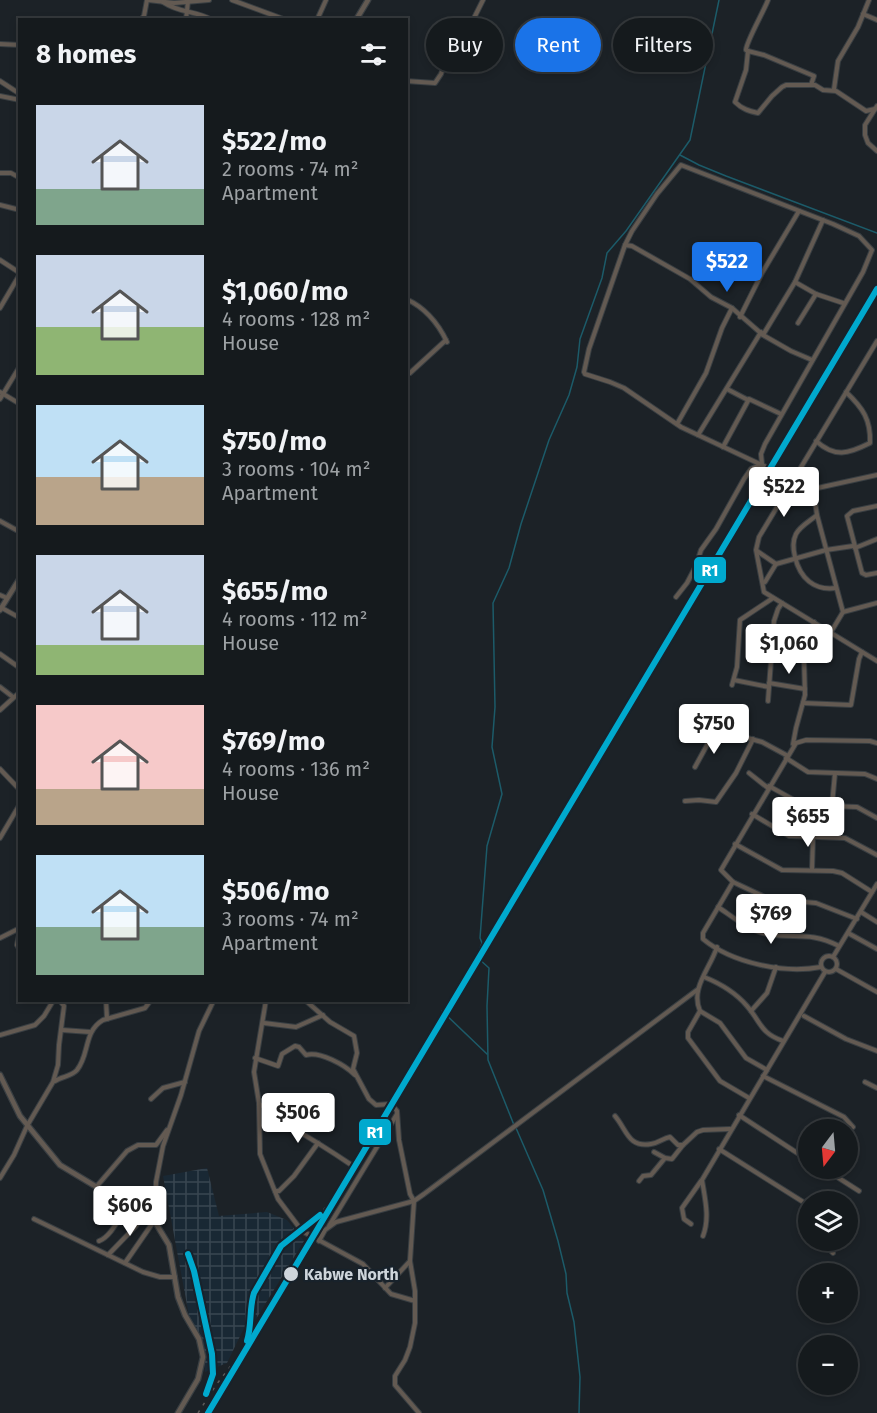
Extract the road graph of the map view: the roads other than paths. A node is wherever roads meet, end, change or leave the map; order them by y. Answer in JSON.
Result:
{"nodes":[{"id":1,"x":147,"y":0,"type":"edge"},
{"id":2,"x":209,"y":0,"type":"edge"},
{"id":3,"x":232,"y":0,"type":"edge"},
{"id":4,"x":326,"y":0,"type":"edge"},
{"id":5,"x":368,"y":0,"type":"edge"},
{"id":6,"x":483,"y":0,"type":"edge"},
{"id":7,"x":768,"y":0,"type":"edge"},
{"id":8,"x":869,"y":0,"type":"edge"},
{"id":9,"x":179,"y":1,"type":"edge"},
{"id":10,"x":188,"y":1,"type":"edge"},
{"id":11,"x":162,"y":2,"type":"junction"},
{"id":12,"x":187,"y":13,"type":"junction"},
{"id":13,"x":863,"y":14,"type":"junction"},
{"id":14,"x":142,"y":18,"type":"edge"},
{"id":15,"x":186,"y":18,"type":"edge"},
{"id":16,"x":207,"y":18,"type":"edge"},
{"id":17,"x":281,"y":18,"type":"edge"},
{"id":18,"x":318,"y":18,"type":"edge"},
{"id":19,"x":357,"y":18,"type":"edge"},
{"id":20,"x":877,"y":20,"type":"edge"},
{"id":21,"x":0,"y":44,"type":"edge"},
{"id":22,"x":18,"y":45,"type":"edge"},
{"id":23,"x":748,"y":51,"type":"junction"},
{"id":24,"x":0,"y":81,"type":"edge"},
{"id":25,"x":408,"y":81,"type":"edge"},
{"id":26,"x":811,"y":85,"type":"junction"},
{"id":27,"x":834,"y":90,"type":"junction"},
{"id":28,"x":18,"y":93,"type":"edge"},
{"id":29,"x":0,"y":96,"type":"edge"},
{"id":30,"x":18,"y":100,"type":"edge"},
{"id":31,"x":876,"y":108,"type":"edge"},
{"id":32,"x":877,"y":151,"type":"edge"},
{"id":33,"x":0,"y":173,"type":"edge"},
{"id":34,"x":18,"y":177,"type":"edge"},
{"id":35,"x":0,"y":205,"type":"edge"},
{"id":36,"x":18,"y":210,"type":"edge"},
{"id":37,"x":799,"y":211,"type":"junction"},
{"id":38,"x":823,"y":220,"type":"junction"},
{"id":39,"x":626,"y":245,"type":"junction"},
{"id":40,"x":0,"y":260,"type":"edge"},
{"id":41,"x":18,"y":272,"type":"edge"},
{"id":42,"x":18,"y":276,"type":"edge"},
{"id":43,"x":795,"y":282,"type":"junction"},
{"id":44,"x":816,"y":294,"type":"junction"},
{"id":45,"x":408,"y":300,"type":"edge"},
{"id":46,"x":843,"y":303,"type":"junction"},
{"id":47,"x":0,"y":308,"type":"edge"},
{"id":48,"x":732,"y":308,"type":"junction"},
{"id":49,"x":740,"y":317,"type":"junction"},
{"id":50,"x":798,"y":323,"type":"dead end"},
{"id":51,"x":762,"y":334,"type":"junction"},
{"id":52,"x":877,"y":340,"type":"edge"},
{"id":53,"x":875,"y":349,"type":"edge"},
{"id":54,"x":812,"y":360,"type":"junction"},
{"id":55,"x":18,"y":369,"type":"edge"},
{"id":56,"x":408,"y":372,"type":"edge"},
{"id":57,"x":727,"y":389,"type":"junction"},
{"id":58,"x":846,"y":392,"type":"junction"},
{"id":59,"x":2,"y":393,"type":"edge"},
{"id":60,"x":0,"y":399,"type":"edge"},
{"id":61,"x":748,"y":400,"type":"junction"},
{"id":62,"x":18,"y":403,"type":"edge"},
{"id":63,"x":781,"y":414,"type":"junction"},
{"id":64,"x":677,"y":424,"type":"junction"},
{"id":65,"x":698,"y":435,"type":"junction"},
{"id":66,"x":816,"y":441,"type":"junction"},
{"id":67,"x":723,"y":447,"type":"junction"},
{"id":68,"x":762,"y":464,"type":"junction"},
{"id":69,"x":877,"y":475,"type":"edge"},
{"id":70,"x":795,"y":479,"type":"junction"},
{"id":71,"x":813,"y":489,"type":"junction"},
{"id":72,"x":877,"y":506,"type":"edge"},
{"id":73,"x":817,"y":515,"type":"junction"},
{"id":74,"x":0,"y":521,"type":"edge"},
{"id":75,"x":18,"y":531,"type":"edge"},
{"id":76,"x":877,"y":538,"type":"edge"},
{"id":77,"x":756,"y":547,"type":"junction"},
{"id":78,"x":854,"y":547,"type":"junction"},
{"id":79,"x":826,"y":549,"type":"junction"},
{"id":80,"x":796,"y":559,"type":"junction"},
{"id":81,"x":776,"y":564,"type":"junction"},
{"id":82,"x":877,"y":573,"type":"edge"},
{"id":83,"x":18,"y":581,"type":"edge"},
{"id":84,"x":764,"y":582,"type":"junction"},
{"id":85,"x":836,"y":588,"type":"junction"},
{"id":86,"x":0,"y":595,"type":"edge"},
{"id":87,"x":676,"y":597,"type":"dead end"},
{"id":88,"x":7,"y":598,"type":"junction"},
{"id":89,"x":773,"y":598,"type":"junction"},
{"id":90,"x":782,"y":603,"type":"junction"},
{"id":91,"x":877,"y":603,"type":"edge"},
{"id":92,"x":1,"y":609,"type":"edge"},
{"id":93,"x":843,"y":612,"type":"junction"},
{"id":94,"x":18,"y":617,"type":"edge"},
{"id":95,"x":814,"y":622,"type":"junction"},
{"id":96,"x":831,"y":632,"type":"junction"},
{"id":97,"x":862,"y":652,"type":"junction"},
{"id":98,"x":0,"y":654,"type":"edge"},
{"id":99,"x":877,"y":660,"type":"edge"},
{"id":100,"x":18,"y":667,"type":"edge"},
{"id":101,"x":734,"y":680,"type":"junction"},
{"id":102,"x":732,"y":685,"type":"dead end"},
{"id":103,"x":769,"y":685,"type":"junction"},
{"id":104,"x":0,"y":687,"type":"edge"},
{"id":105,"x":805,"y":689,"type":"junction"},
{"id":106,"x":18,"y":694,"type":"edge"},
{"id":107,"x":13,"y":698,"type":"junction"},
{"id":108,"x":768,"y":701,"type":"dead end"},
{"id":109,"x":803,"y":703,"type":"junction"},
{"id":110,"x":0,"y":710,"type":"edge"},
{"id":111,"x":753,"y":739,"type":"junction"},
{"id":112,"x":877,"y":743,"type":"edge"},
{"id":113,"x":793,"y":747,"type":"junction"},
{"id":114,"x":787,"y":757,"type":"junction"},
{"id":115,"x":695,"y":767,"type":"dead end"},
{"id":116,"x":0,"y":769,"type":"edge"},
{"id":117,"x":749,"y":773,"type":"dead end"},
{"id":118,"x":835,"y":773,"type":"junction"},
{"id":119,"x":877,"y":779,"type":"edge"},
{"id":120,"x":769,"y":787,"type":"junction"},
{"id":121,"x":18,"y":788,"type":"edge"},
{"id":122,"x":685,"y":801,"type":"dead end"},
{"id":123,"x":832,"y":805,"type":"junction"},
{"id":124,"x":18,"y":807,"type":"edge"},
{"id":125,"x":752,"y":814,"type":"junction"},
{"id":126,"x":877,"y":818,"type":"edge"},
{"id":127,"x":813,"y":837,"type":"junction"},
{"id":128,"x":0,"y":838,"type":"edge"},
{"id":129,"x":735,"y":844,"type":"junction"},
{"id":130,"x":877,"y":855,"type":"edge"},
{"id":131,"x":812,"y":870,"type":"junction"},
{"id":132,"x":733,"y":882,"type":"junction"},
{"id":133,"x":877,"y":884,"type":"edge"},
{"id":134,"x":872,"y":892,"type":"junction"},
{"id":135,"x":776,"y":901,"type":"junction"},
{"id":136,"x":718,"y":907,"type":"junction"},
{"id":137,"x":861,"y":912,"type":"junction"},
{"id":138,"x":857,"y":919,"type":"junction"},
{"id":139,"x":877,"y":922,"type":"edge"},
{"id":140,"x":18,"y":930,"type":"edge"},
{"id":141,"x":848,"y":933,"type":"junction"},
{"id":142,"x":774,"y":934,"type":"junction"},
{"id":143,"x":0,"y":938,"type":"edge"},
{"id":144,"x":877,"y":941,"type":"edge"},
{"id":145,"x":839,"y":946,"type":"junction"},
{"id":146,"x":717,"y":947,"type":"junction"},
{"id":147,"x":875,"y":948,"type":"edge"},
{"id":148,"x":833,"y":957,"type":"junction"},
{"id":149,"x":776,"y":967,"type":"junction"},
{"id":150,"x":821,"y":967,"type":"junction"},
{"id":151,"x":836,"y":969,"type":"junction"},
{"id":152,"x":825,"y":972,"type":"junction"},
{"id":153,"x":704,"y":977,"type":"junction"},
{"id":154,"x":697,"y":990,"type":"junction"},
{"id":155,"x":877,"y":992,"type":"edge"},
{"id":156,"x":53,"y":1002,"type":"edge"},
{"id":157,"x":61,"y":1002,"type":"edge"},
{"id":158,"x":106,"y":1002,"type":"edge"},
{"id":159,"x":150,"y":1002,"type":"edge"},
{"id":160,"x":213,"y":1002,"type":"edge"},
{"id":161,"x":266,"y":1002,"type":"edge"},
{"id":162,"x":313,"y":1003,"type":"edge"},
{"id":163,"x":700,"y":1011,"type":"junction"},
{"id":164,"x":751,"y":1011,"type":"junction"},
{"id":165,"x":323,"y":1015,"type":"junction"},
{"id":166,"x":804,"y":1016,"type":"dead end"},
{"id":167,"x":106,"y":1019,"type":"junction"},
{"id":168,"x":263,"y":1023,"type":"junction"},
{"id":169,"x":62,"y":1030,"type":"junction"},
{"id":170,"x":90,"y":1032,"type":"junction"},
{"id":171,"x":0,"y":1035,"type":"edge"},
{"id":172,"x":783,"y":1041,"type":"junction"},
{"id":173,"x":877,"y":1051,"type":"edge"},
{"id":174,"x":255,"y":1058,"type":"junction"},
{"id":175,"x":766,"y":1070,"type":"junction"},
{"id":176,"x":0,"y":1076,"type":"edge"},
{"id":177,"x":357,"y":1076,"type":"junction"},
{"id":178,"x":763,"y":1076,"type":"junction"},
{"id":179,"x":185,"y":1082,"type":"junction"},
{"id":180,"x":865,"y":1082,"type":"dead end"},
{"id":181,"x":53,"y":1083,"type":"junction"},
{"id":182,"x":877,"y":1088,"type":"edge"},
{"id":183,"x":749,"y":1098,"type":"junction"},
{"id":184,"x":151,"y":1099,"type":"dead end"},
{"id":185,"x":259,"y":1103,"type":"junction"},
{"id":186,"x":397,"y":1114,"type":"junction"},
{"id":187,"x":739,"y":1115,"type":"junction"},
{"id":188,"x":615,"y":1116,"type":"dead end"},
{"id":189,"x":846,"y":1119,"type":"edge"},
{"id":190,"x":27,"y":1126,"type":"junction"},
{"id":191,"x":169,"y":1128,"type":"junction"},
{"id":192,"x":731,"y":1129,"type":"junction"},
{"id":193,"x":318,"y":1143,"type":"junction"},
{"id":194,"x":683,"y":1145,"type":"junction"},
{"id":195,"x":719,"y":1149,"type":"junction"},
{"id":196,"x":654,"y":1152,"type":"dead end"},
{"id":197,"x":798,"y":1153,"type":"edge"},
{"id":198,"x":665,"y":1158,"type":"junction"},
{"id":199,"x":350,"y":1164,"type":"dead end"},
{"id":200,"x":0,"y":1178,"type":"edge"},
{"id":201,"x":840,"y":1179,"type":"edge"},
{"id":202,"x":702,"y":1180,"type":"junction"},
{"id":203,"x":639,"y":1181,"type":"dead end"},
{"id":204,"x":97,"y":1186,"type":"junction"},
{"id":205,"x":275,"y":1191,"type":"junction"},
{"id":206,"x":859,"y":1191,"type":"dead end"},
{"id":207,"x":798,"y":1199,"type":"edge"},
{"id":208,"x":414,"y":1201,"type":"junction"},
{"id":209,"x":128,"y":1205,"type":"junction"},
{"id":210,"x":143,"y":1215,"type":"junction"},
{"id":211,"x":34,"y":1219,"type":"dead end"},
{"id":212,"x":155,"y":1222,"type":"junction"},
{"id":213,"x":691,"y":1224,"type":"dead end"},
{"id":214,"x":329,"y":1226,"type":"junction"},
{"id":215,"x":702,"y":1236,"type":"dead end"},
{"id":216,"x":99,"y":1240,"type":"dead end"},
{"id":217,"x":319,"y":1240,"type":"junction"},
{"id":218,"x":108,"y":1255,"type":"junction"},
{"id":219,"x":410,"y":1261,"type":"junction"},
{"id":220,"x":125,"y":1263,"type":"junction"},
{"id":221,"x":176,"y":1277,"type":"junction"},
{"id":222,"x":385,"y":1288,"type":"junction"},
{"id":223,"x":415,"y":1301,"type":"junction"},
{"id":224,"x":178,"y":1413,"type":"edge"},
{"id":225,"x":419,"y":1413,"type":"edge"}],
"edges":[{"from":1,"to":11,"type":"street"},
{"from":1,"to":14,"type":"street"},
{"from":2,"to":10,"type":"street"},
{"from":3,"to":17,"type":"street"},
{"from":4,"to":18,"type":"street"},
{"from":5,"to":19,"type":"street"},
{"from":6,"to":25,"type":"street"},
{"from":7,"to":23,"type":"street"},
{"from":8,"to":13,"type":"street"},
{"from":9,"to":10,"type":"street"},
{"from":9,"to":11,"type":"street"},
{"from":10,"to":12,"type":"street"},
{"from":11,"to":12,"type":"street"},
{"from":12,"to":15,"type":"street"},
{"from":12,"to":16,"type":"street"},
{"from":13,"to":20,"type":"street"},
{"from":13,"to":27,"type":"street"},
{"from":21,"to":22,"type":"street"},
{"from":23,"to":26,"type":"street"},
{"from":23,"to":26,"type":"street"},
{"from":24,"to":28,"type":"street"},
{"from":26,"to":27,"type":"street"},
{"from":27,"to":31,"type":"street"},
{"from":29,"to":30,"type":"street"},
{"from":31,"to":32,"type":"street"},
{"from":33,"to":34,"type":"street"},
{"from":35,"to":36,"type":"street"},
{"from":37,"to":38,"type":"street"},
{"from":37,"to":39,"type":"street"},
{"from":37,"to":49,"type":"street"},
{"from":38,"to":43,"type":"street"},
{"from":38,"to":46,"type":"street"},
{"from":39,"to":48,"type":"street"},
{"from":39,"to":64,"type":"street"},
{"from":40,"to":41,"type":"street"},
{"from":42,"to":47,"type":"street"},
{"from":43,"to":44,"type":"street"},
{"from":43,"to":51,"type":"street"},
{"from":44,"to":46,"type":"street"},
{"from":44,"to":50,"type":"street"},
{"from":45,"to":56,"type":"street"},
{"from":46,"to":54,"type":"street"},
{"from":48,"to":49,"type":"street"},
{"from":48,"to":64,"type":"street"},
{"from":49,"to":51,"type":"street"},
{"from":51,"to":54,"type":"street"},
{"from":51,"to":57,"type":"street"},
{"from":52,"to":53,"type":"street"},
{"from":53,"to":58,"type":"street"},
{"from":54,"to":63,"type":"street"},
{"from":55,"to":59,"type":"street"},
{"from":57,"to":61,"type":"street"},
{"from":57,"to":65,"type":"street"},
{"from":58,"to":66,"type":"street"},
{"from":58,"to":66,"type":"street"},
{"from":59,"to":60,"type":"street"},
{"from":59,"to":62,"type":"street"},
{"from":61,"to":63,"type":"street"},
{"from":61,"to":67,"type":"street"},
{"from":63,"to":68,"type":"street"},
{"from":64,"to":65,"type":"street"},
{"from":65,"to":67,"type":"street"},
{"from":66,"to":70,"type":"street"},
{"from":67,"to":68,"type":"street"},
{"from":68,"to":70,"type":"street"},
{"from":68,"to":87,"type":"street"},
{"from":69,"to":71,"type":"street"},
{"from":70,"to":71,"type":"street"},
{"from":70,"to":77,"type":"street"},
{"from":71,"to":73,"type":"street"},
{"from":72,"to":78,"type":"street"},
{"from":73,"to":79,"type":"street"},
{"from":73,"to":80,"type":"street"},
{"from":74,"to":75,"type":"street"},
{"from":76,"to":78,"type":"street"},
{"from":77,"to":81,"type":"street"},
{"from":77,"to":84,"type":"street"},
{"from":78,"to":79,"type":"street"},
{"from":78,"to":82,"type":"street"},
{"from":79,"to":80,"type":"street"},
{"from":79,"to":85,"type":"street"},
{"from":80,"to":81,"type":"street"},
{"from":80,"to":85,"type":"street"},
{"from":81,"to":84,"type":"street"},
{"from":83,"to":88,"type":"street"},
{"from":84,"to":89,"type":"street"},
{"from":85,"to":93,"type":"street"},
{"from":86,"to":88,"type":"street"},
{"from":88,"to":92,"type":"street"},
{"from":89,"to":90,"type":"street"},
{"from":89,"to":101,"type":"street"},
{"from":90,"to":95,"type":"street"},
{"from":90,"to":103,"type":"street"},
{"from":91,"to":93,"type":"street"},
{"from":92,"to":94,"type":"street"},
{"from":93,"to":96,"type":"street"},
{"from":95,"to":96,"type":"street"},
{"from":95,"to":105,"type":"street"},
{"from":96,"to":97,"type":"street"},
{"from":97,"to":99,"type":"street"},
{"from":97,"to":109,"type":"street"},
{"from":98,"to":100,"type":"street"},
{"from":101,"to":102,"type":"street"},
{"from":101,"to":103,"type":"street"},
{"from":103,"to":105,"type":"street"},
{"from":103,"to":108,"type":"street"},
{"from":104,"to":107,"type":"street"},
{"from":105,"to":109,"type":"street"},
{"from":106,"to":107,"type":"street"},
{"from":107,"to":110,"type":"street"},
{"from":109,"to":113,"type":"street"},
{"from":111,"to":114,"type":"street"},
{"from":111,"to":115,"type":"street"},
{"from":111,"to":122,"type":"street"},
{"from":112,"to":113,"type":"street"},
{"from":113,"to":114,"type":"street"},
{"from":114,"to":118,"type":"street"},
{"from":114,"to":120,"type":"street"},
{"from":116,"to":121,"type":"street"},
{"from":117,"to":120,"type":"street"},
{"from":118,"to":119,"type":"street"},
{"from":118,"to":123,"type":"street"},
{"from":120,"to":123,"type":"street"},
{"from":120,"to":125,"type":"street"},
{"from":123,"to":126,"type":"street"},
{"from":124,"to":128,"type":"street"},
{"from":125,"to":127,"type":"street"},
{"from":125,"to":129,"type":"street"},
{"from":127,"to":130,"type":"street"},
{"from":127,"to":131,"type":"street"},
{"from":129,"to":131,"type":"street"},
{"from":129,"to":132,"type":"street"},
{"from":131,"to":134,"type":"street"},
{"from":132,"to":135,"type":"street"},
{"from":132,"to":136,"type":"street"},
{"from":133,"to":134,"type":"street"},
{"from":134,"to":137,"type":"street"},
{"from":135,"to":138,"type":"street"},
{"from":135,"to":142,"type":"street"},
{"from":136,"to":142,"type":"street"},
{"from":136,"to":146,"type":"street"},
{"from":137,"to":138,"type":"street"},
{"from":137,"to":139,"type":"street"},
{"from":138,"to":141,"type":"street"},
{"from":140,"to":143,"type":"street"},
{"from":141,"to":145,"type":"street"},
{"from":141,"to":147,"type":"street"},
{"from":142,"to":145,"type":"street"},
{"from":144,"to":147,"type":"street"},
{"from":145,"to":148,"type":"street"},
{"from":146,"to":149,"type":"street"},
{"from":146,"to":153,"type":"street"},
{"from":148,"to":150,"type":"street"},
{"from":148,"to":151,"type":"street"},
{"from":149,"to":150,"type":"street"},
{"from":149,"to":164,"type":"street"},
{"from":150,"to":152,"type":"street"},
{"from":151,"to":152,"type":"street"},
{"from":151,"to":155,"type":"street"},
{"from":152,"to":172,"type":"street"},
{"from":153,"to":154,"type":"street"},
{"from":153,"to":164,"type":"street"},
{"from":154,"to":163,"type":"street"},
{"from":154,"to":208,"type":"street"},
{"from":156,"to":171,"type":"street"},
{"from":157,"to":169,"type":"street"},
{"from":158,"to":167,"type":"street"},
{"from":159,"to":167,"type":"street"},
{"from":160,"to":179,"type":"street"},
{"from":161,"to":168,"type":"street"},
{"from":162,"to":165,"type":"street"},
{"from":163,"to":175,"type":"street"},
{"from":163,"to":183,"type":"street"},
{"from":164,"to":172,"type":"street"},
{"from":165,"to":168,"type":"street"},
{"from":165,"to":177,"type":"street"},
{"from":166,"to":173,"type":"street"},
{"from":167,"to":170,"type":"street"},
{"from":168,"to":174,"type":"street"},
{"from":169,"to":170,"type":"street"},
{"from":169,"to":181,"type":"street"},
{"from":170,"to":181,"type":"street"},
{"from":172,"to":175,"type":"street"},
{"from":174,"to":177,"type":"street"},
{"from":174,"to":185,"type":"street"},
{"from":175,"to":178,"type":"street"},
{"from":176,"to":190,"type":"street"},
{"from":177,"to":186,"type":"street"},
{"from":178,"to":183,"type":"street"},
{"from":178,"to":189,"type":"street"},
{"from":179,"to":184,"type":"street"},
{"from":179,"to":191,"type":"street"},
{"from":180,"to":182,"type":"street"},
{"from":181,"to":190,"type":"street"},
{"from":183,"to":187,"type":"street"},
{"from":185,"to":193,"type":"street"},
{"from":185,"to":205,"type":"street"},
{"from":186,"to":208,"type":"street"},
{"from":186,"to":214,"type":"street"},
{"from":187,"to":192,"type":"street"},
{"from":187,"to":197,"type":"street"},
{"from":188,"to":194,"type":"street"},
{"from":190,"to":200,"type":"street"},
{"from":190,"to":204,"type":"street"},
{"from":191,"to":204,"type":"street"},
{"from":191,"to":212,"type":"street"},
{"from":192,"to":194,"type":"street"},
{"from":192,"to":195,"type":"street"},
{"from":193,"to":199,"type":"street"},
{"from":193,"to":205,"type":"street"},
{"from":194,"to":198,"type":"street"},
{"from":195,"to":202,"type":"street"},
{"from":195,"to":207,"type":"street"},
{"from":196,"to":198,"type":"street"},
{"from":198,"to":203,"type":"street"},
{"from":201,"to":206,"type":"street"},
{"from":202,"to":213,"type":"street"},
{"from":202,"to":215,"type":"street"},
{"from":204,"to":209,"type":"street"},
{"from":205,"to":217,"type":"street"},
{"from":208,"to":214,"type":"street"},
{"from":208,"to":219,"type":"street"},
{"from":209,"to":210,"type":"street"},
{"from":209,"to":216,"type":"street"},
{"from":210,"to":212,"type":"street"},
{"from":210,"to":218,"type":"street"},
{"from":211,"to":218,"type":"street"},
{"from":212,"to":220,"type":"street"},
{"from":212,"to":221,"type":"street"},
{"from":214,"to":217,"type":"street"},
{"from":217,"to":222,"type":"street"},
{"from":218,"to":220,"type":"street"},
{"from":219,"to":222,"type":"street"},
{"from":219,"to":223,"type":"street"},
{"from":220,"to":221,"type":"street"},
{"from":221,"to":224,"type":"street"},
{"from":222,"to":223,"type":"street"},
{"from":223,"to":225,"type":"street"}]}
